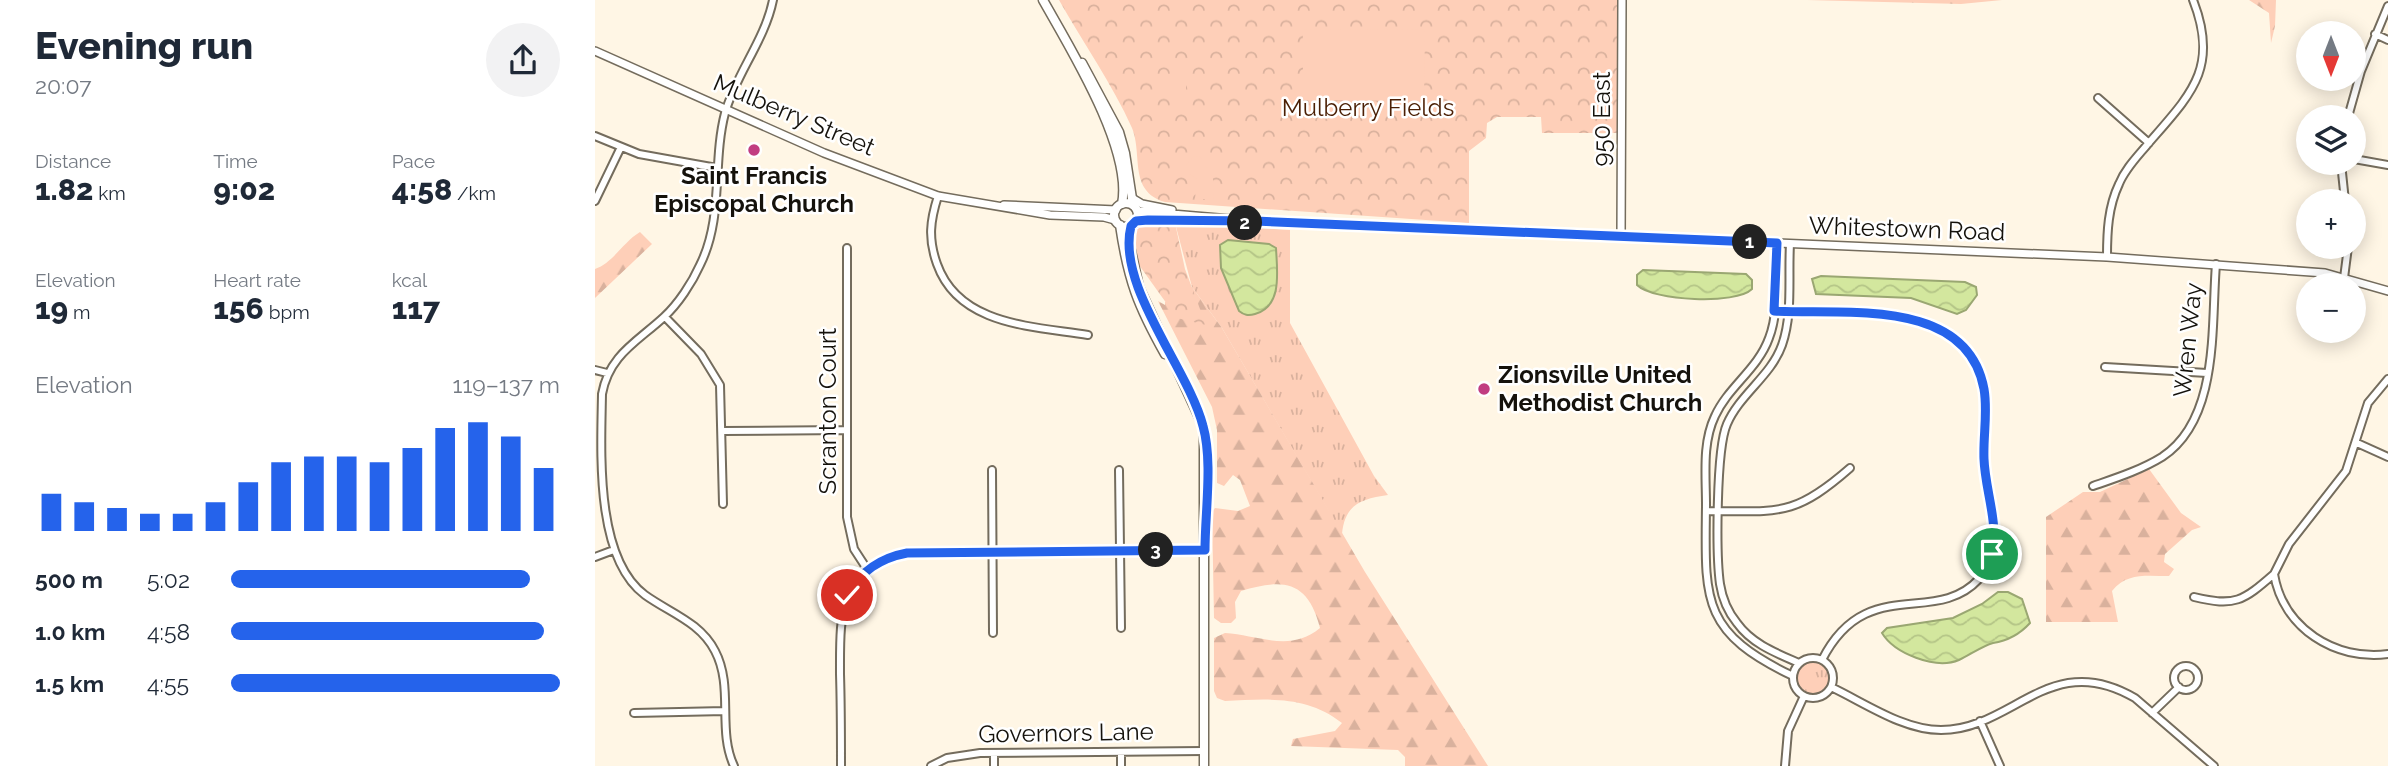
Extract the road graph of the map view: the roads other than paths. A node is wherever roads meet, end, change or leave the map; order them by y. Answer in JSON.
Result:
{"nodes":[{"id":1,"x":773,"y":0,"type":"edge"},
{"id":2,"x":1043,"y":0,"type":"edge"},
{"id":3,"x":1622,"y":0,"type":"edge"},
{"id":4,"x":2193,"y":0,"type":"edge"},
{"id":5,"x":2388,"y":6,"type":"edge"},
{"id":6,"x":2375,"y":34,"type":"junction"},
{"id":7,"x":2388,"y":40,"type":"edge"},
{"id":8,"x":1071,"y":50,"type":"junction"},
{"id":9,"x":595,"y":51,"type":"edge"},
{"id":10,"x":2098,"y":98,"type":"dead end"},
{"id":11,"x":2352,"y":105,"type":"edge"},
{"id":12,"x":726,"y":109,"type":"junction"},
{"id":13,"x":595,"y":136,"type":"edge"},
{"id":14,"x":2149,"y":143,"type":"junction"},
{"id":15,"x":621,"y":147,"type":"junction"},
{"id":16,"x":2366,"y":161,"type":"edge"},
{"id":17,"x":2388,"y":165,"type":"edge"},
{"id":18,"x":717,"y":167,"type":"junction"},
{"id":19,"x":938,"y":196,"type":"junction"},
{"id":20,"x":595,"y":201,"type":"edge"},
{"id":21,"x":981,"y":205,"type":"junction"},
{"id":22,"x":1134,"y":205,"type":"junction"},
{"id":23,"x":1119,"y":207,"type":"junction"},
{"id":24,"x":1176,"y":212,"type":"junction"},
{"id":25,"x":1255,"y":221,"type":"junction"},
{"id":26,"x":1118,"y":223,"type":"junction"},
{"id":27,"x":1133,"y":223,"type":"junction"},
{"id":28,"x":1621,"y":238,"type":"junction"},
{"id":29,"x":1777,"y":243,"type":"junction"},
{"id":30,"x":1790,"y":244,"type":"junction"},
{"id":31,"x":847,"y":248,"type":"dead end"},
{"id":32,"x":2107,"y":257,"type":"junction"},
{"id":33,"x":2216,"y":264,"type":"junction"},
{"id":34,"x":2325,"y":273,"type":"edge"},
{"id":35,"x":2366,"y":284,"type":"edge"},
{"id":36,"x":2388,"y":291,"type":"edge"},
{"id":37,"x":1774,"y":311,"type":"junction"},
{"id":38,"x":1788,"y":312,"type":"junction"},
{"id":39,"x":665,"y":317,"type":"junction"},
{"id":40,"x":1088,"y":335,"type":"dead end"},
{"id":41,"x":2105,"y":368,"type":"dead end"},
{"id":42,"x":595,"y":370,"type":"edge"},
{"id":43,"x":607,"y":373,"type":"junction"},
{"id":44,"x":2207,"y":373,"type":"junction"},
{"id":45,"x":2388,"y":379,"type":"edge"},
{"id":46,"x":1184,"y":383,"type":"junction"},
{"id":47,"x":847,"y":430,"type":"junction"},
{"id":48,"x":723,"y":431,"type":"junction"},
{"id":49,"x":2357,"y":443,"type":"junction"},
{"id":50,"x":2388,"y":457,"type":"edge"},
{"id":51,"x":1850,"y":468,"type":"dead end"},
{"id":52,"x":992,"y":470,"type":"dead end"},
{"id":53,"x":1119,"y":470,"type":"dead end"},
{"id":54,"x":2093,"y":486,"type":"dead end"},
{"id":55,"x":723,"y":504,"type":"dead end"},
{"id":56,"x":1706,"y":511,"type":"junction"},
{"id":57,"x":1720,"y":511,"type":"junction"},
{"id":58,"x":1205,"y":550,"type":"junction"},
{"id":59,"x":611,"y":551,"type":"junction"},
{"id":60,"x":1120,"y":551,"type":"junction"},
{"id":61,"x":993,"y":552,"type":"junction"},
{"id":62,"x":595,"y":557,"type":"edge"},
{"id":63,"x":867,"y":569,"type":"junction"},
{"id":64,"x":2274,"y":574,"type":"junction"},
{"id":65,"x":2194,"y":597,"type":"dead end"},
{"id":66,"x":1121,"y":628,"type":"dead end"},
{"id":67,"x":993,"y":633,"type":"dead end"},
{"id":68,"x":2388,"y":654,"type":"edge"},
{"id":69,"x":1822,"y":660,"type":"junction"},
{"id":70,"x":1799,"y":663,"type":"junction"},
{"id":71,"x":1793,"y":676,"type":"junction"},
{"id":72,"x":1831,"y":687,"type":"junction"},
{"id":73,"x":2179,"y":687,"type":"dead end"},
{"id":74,"x":1804,"y":696,"type":"junction"},
{"id":75,"x":725,"y":711,"type":"junction"},
{"id":76,"x":634,"y":713,"type":"dead end"},
{"id":77,"x":2152,"y":713,"type":"junction"},
{"id":78,"x":1980,"y":721,"type":"junction"},
{"id":79,"x":1204,"y":751,"type":"junction"},
{"id":80,"x":1121,"y":752,"type":"junction"},
{"id":81,"x":994,"y":753,"type":"junction"},
{"id":82,"x":734,"y":766,"type":"edge"},
{"id":83,"x":841,"y":766,"type":"edge"},
{"id":84,"x":931,"y":766,"type":"edge"},
{"id":85,"x":994,"y":766,"type":"edge"},
{"id":86,"x":1121,"y":766,"type":"edge"},
{"id":87,"x":1204,"y":766,"type":"edge"},
{"id":88,"x":1785,"y":766,"type":"edge"},
{"id":89,"x":2000,"y":766,"type":"edge"},
{"id":90,"x":2214,"y":766,"type":"edge"}],
"edges":[{"from":1,"to":12,"type":"street"},
{"from":2,"to":8,"type":"main road"},
{"from":3,"to":28,"type":"street","name":"950 East"},
{"from":4,"to":14,"type":"street"},
{"from":5,"to":6,"type":"street"},
{"from":6,"to":7,"type":"street"},
{"from":6,"to":11,"type":"street"},
{"from":8,"to":22,"type":"main road"},
{"from":8,"to":23,"type":"main road"},
{"from":9,"to":12,"type":"street","name":"Mulberry Street"},
{"from":10,"to":14,"type":"street"},
{"from":12,"to":18,"type":"street"},
{"from":12,"to":19,"type":"street","name":"Mulberry Street"},
{"from":13,"to":15,"type":"street"},
{"from":14,"to":32,"type":"street"},
{"from":15,"to":18,"type":"street"},
{"from":15,"to":20,"type":"street"},
{"from":16,"to":17,"type":"street"},
{"from":18,"to":39,"type":"street"},
{"from":19,"to":21,"type":"street","name":"Mulberry Street"},
{"from":19,"to":40,"type":"street"},
{"from":21,"to":23,"type":"street","name":"Mulberry Street"},
{"from":21,"to":26,"type":"street","name":"Mulberry Street"},
{"from":22,"to":23,"type":"main road"},
{"from":22,"to":24,"type":"street","name":"Whitestown Road"},
{"from":22,"to":24,"type":"street","name":"Whitestown Road"},
{"from":22,"to":27,"type":"main road"},
{"from":23,"to":26,"type":"main road"},
{"from":24,"to":25,"type":"street","name":"Whitestown Road"},
{"from":25,"to":27,"type":"street","name":"Whitestown Road"},
{"from":25,"to":28,"type":"street","name":"Whitestown Road"},
{"from":26,"to":27,"type":"main road"},
{"from":26,"to":46,"type":"main road"},
{"from":27,"to":46,"type":"main road"},
{"from":28,"to":29,"type":"street","name":"Whitestown Road"},
{"from":29,"to":30,"type":"street","name":"Whitestown Road"},
{"from":29,"to":37,"type":"street"},
{"from":30,"to":32,"type":"street","name":"Whitestown Road"},
{"from":30,"to":38,"type":"street"},
{"from":31,"to":47,"type":"street","name":"Scranton Court"},
{"from":32,"to":33,"type":"street","name":"Whitestown Road"},
{"from":33,"to":34,"type":"street","name":"Whitestown Road"},
{"from":33,"to":44,"type":"street","name":"Wren Way"},
{"from":35,"to":36,"type":"street","name":"Whitestown Road"},
{"from":37,"to":38,"type":"street"},
{"from":37,"to":56,"type":"street"},
{"from":38,"to":57,"type":"street"},
{"from":38,"to":69,"type":"street"},
{"from":39,"to":43,"type":"street"},
{"from":39,"to":48,"type":"street"},
{"from":41,"to":44,"type":"street"},
{"from":42,"to":43,"type":"street"},
{"from":43,"to":59,"type":"street"},
{"from":44,"to":54,"type":"street","name":"Wren Way"},
{"from":45,"to":49,"type":"street"},
{"from":46,"to":58,"type":"main road"},
{"from":47,"to":48,"type":"street"},
{"from":47,"to":63,"type":"street","name":"Scranton Court"},
{"from":48,"to":55,"type":"street"},
{"from":49,"to":50,"type":"street"},
{"from":49,"to":64,"type":"street"},
{"from":51,"to":57,"type":"street"},
{"from":52,"to":61,"type":"street"},
{"from":53,"to":60,"type":"street"},
{"from":56,"to":57,"type":"street"},
{"from":56,"to":71,"type":"street"},
{"from":57,"to":70,"type":"street"},
{"from":58,"to":60,"type":"street"},
{"from":58,"to":79,"type":"main road"},
{"from":59,"to":62,"type":"street"},
{"from":59,"to":75,"type":"street"},
{"from":60,"to":61,"type":"street"},
{"from":60,"to":66,"type":"street"},
{"from":61,"to":63,"type":"street"},
{"from":61,"to":67,"type":"street"},
{"from":63,"to":83,"type":"street"},
{"from":64,"to":65,"type":"street"},
{"from":64,"to":68,"type":"street"},
{"from":69,"to":70,"type":"street"},
{"from":69,"to":72,"type":"street"},
{"from":70,"to":71,"type":"street"},
{"from":71,"to":74,"type":"street"},
{"from":72,"to":74,"type":"street"},
{"from":72,"to":78,"type":"street"},
{"from":73,"to":77,"type":"street"},
{"from":74,"to":88,"type":"street"},
{"from":75,"to":76,"type":"street"},
{"from":75,"to":82,"type":"street"},
{"from":77,"to":78,"type":"street"},
{"from":77,"to":90,"type":"street"},
{"from":78,"to":89,"type":"street"},
{"from":79,"to":80,"type":"street","name":"Governors Lane"},
{"from":79,"to":87,"type":"main road"},
{"from":80,"to":81,"type":"street","name":"Governors Lane"},
{"from":80,"to":86,"type":"street"},
{"from":81,"to":84,"type":"street","name":"Governors Lane"},
{"from":81,"to":85,"type":"street"}]}
